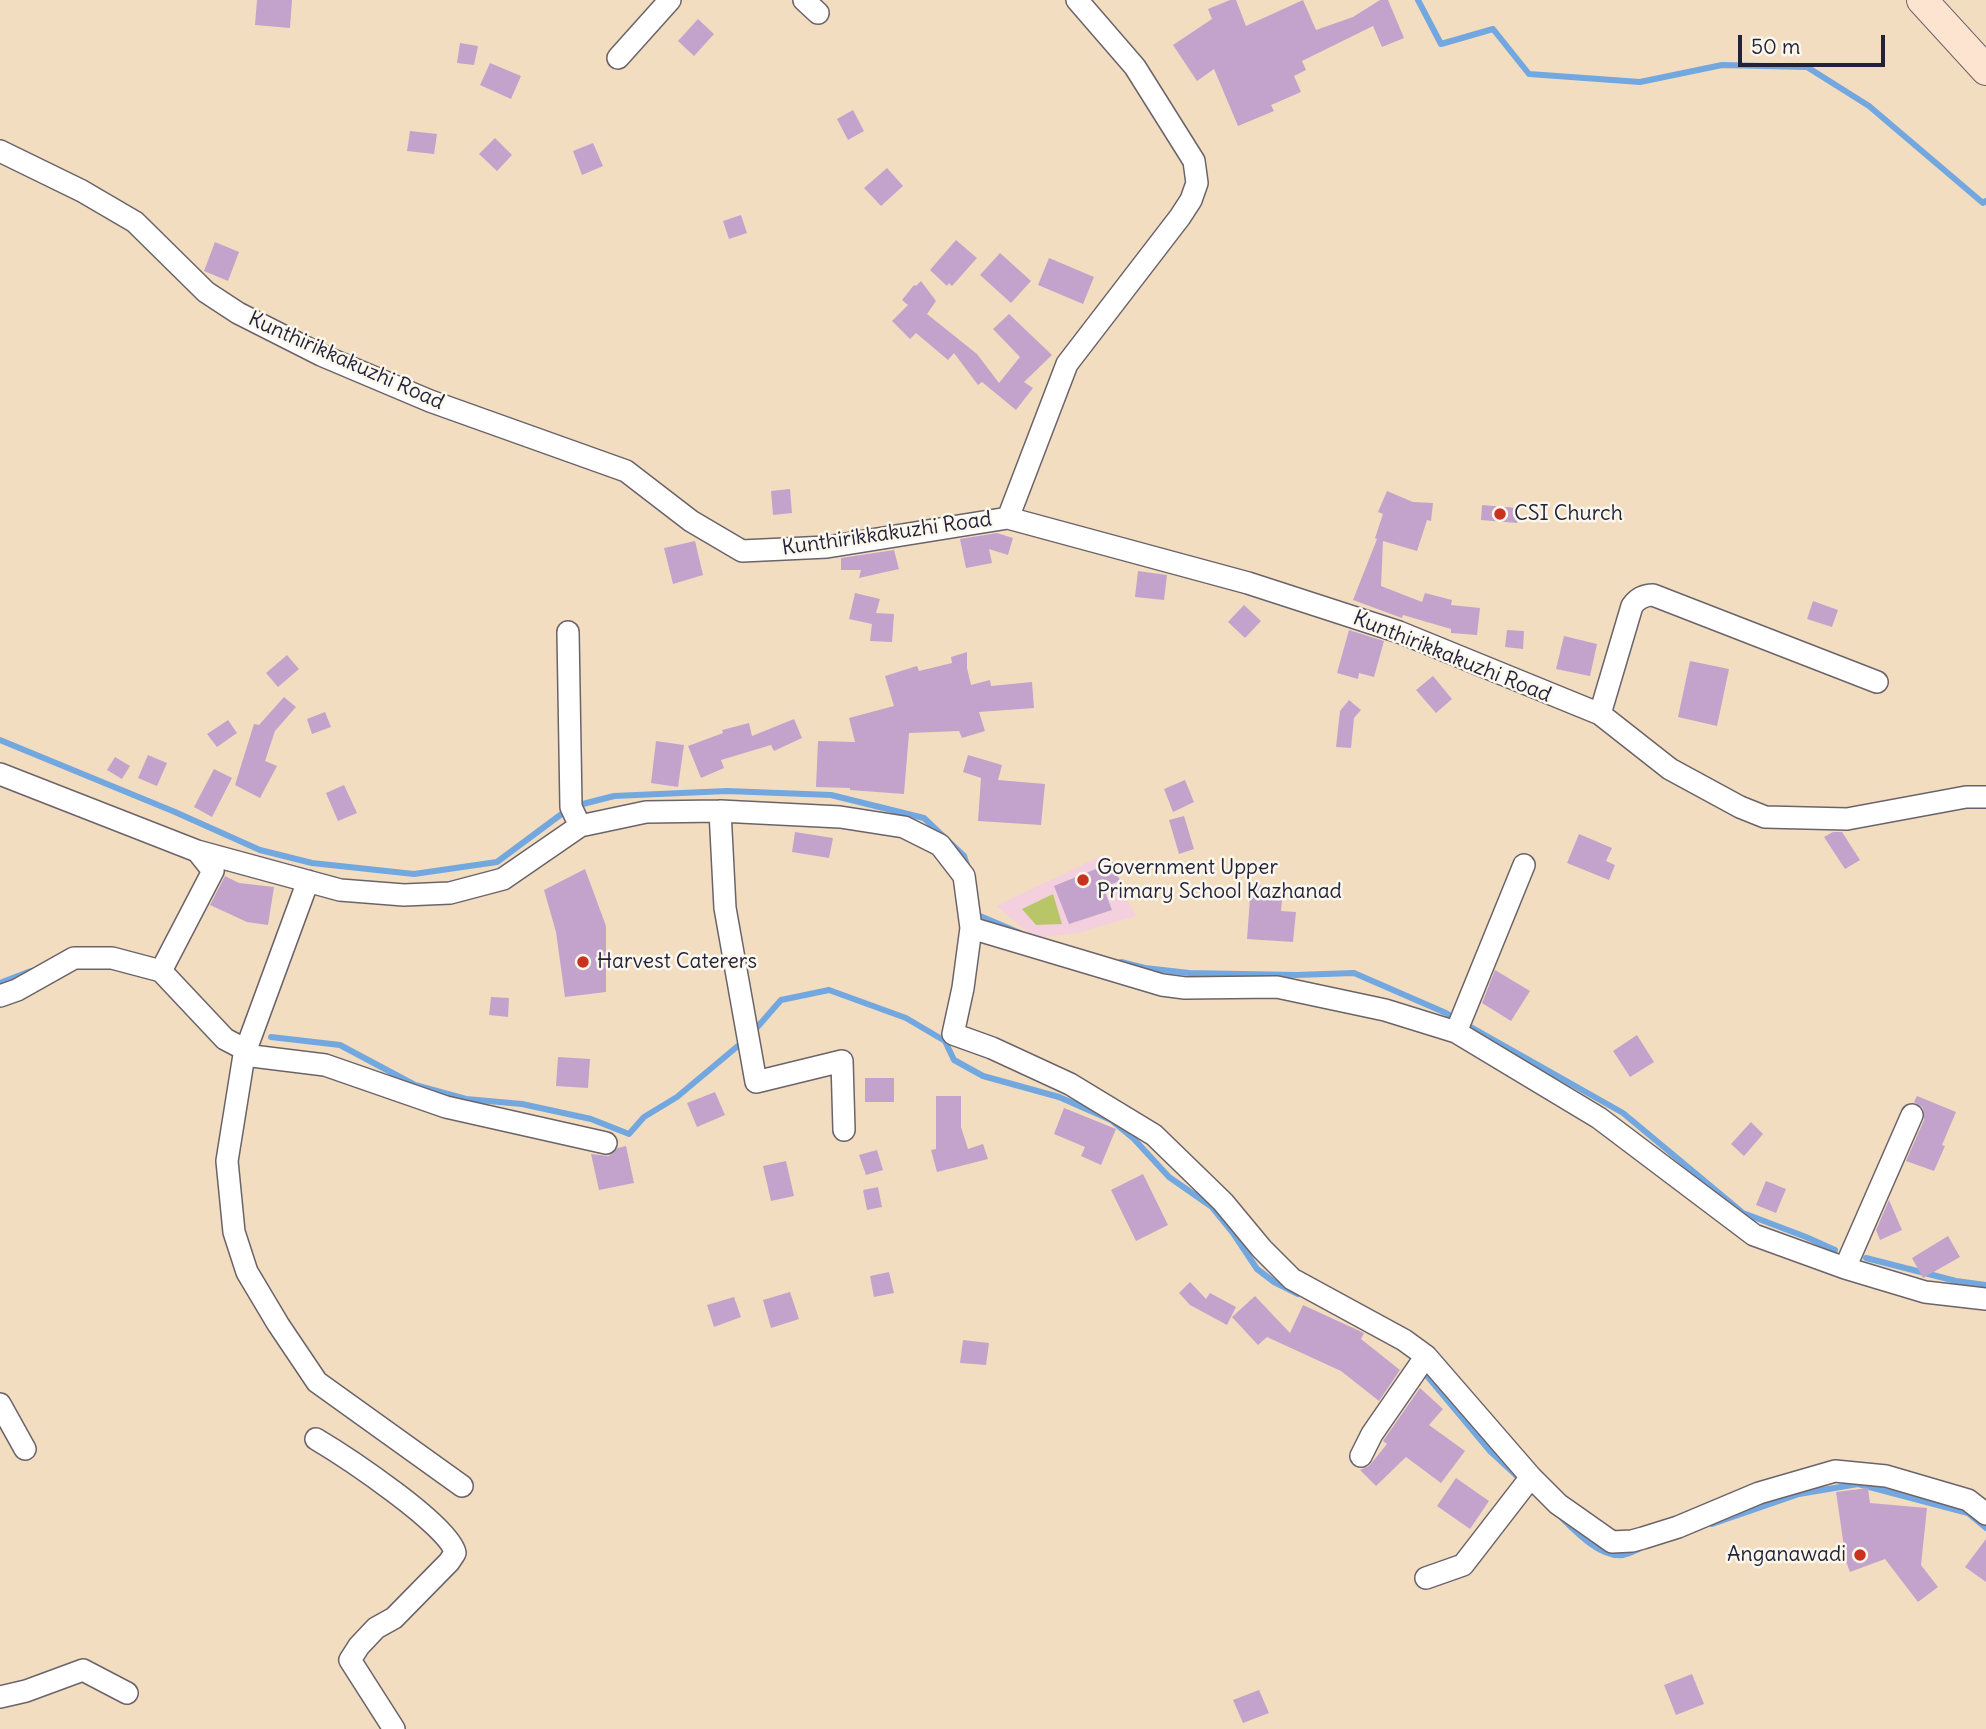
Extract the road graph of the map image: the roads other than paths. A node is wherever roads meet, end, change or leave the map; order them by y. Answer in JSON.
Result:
{"nodes":[{"id":1,"x":670,"y":0,"type":"edge"},
{"id":2,"x":1077,"y":0,"type":"edge"},
{"id":3,"x":1922,"y":0,"type":"edge"},
{"id":4,"x":618,"y":58,"type":"dead end"},
{"id":5,"x":1986,"y":70,"type":"edge"},
{"id":6,"x":0,"y":150,"type":"edge"},
{"id":7,"x":1008,"y":518,"type":"junction"},
{"id":8,"x":568,"y":632,"type":"dead end"},
{"id":9,"x":1877,"y":682,"type":"dead end"},
{"id":10,"x":1600,"y":714,"type":"junction"},
{"id":11,"x":0,"y":774,"type":"edge"},
{"id":12,"x":1986,"y":797,"type":"edge"},
{"id":13,"x":720,"y":811,"type":"junction"},
{"id":14,"x":580,"y":826,"type":"junction"},
{"id":15,"x":197,"y":851,"type":"junction"},
{"id":16,"x":1524,"y":864,"type":"dead end"},
{"id":17,"x":308,"y":881,"type":"junction"},
{"id":18,"x":970,"y":921,"type":"junction"},
{"id":19,"x":161,"y":971,"type":"junction"},
{"id":20,"x":0,"y":996,"type":"edge"},
{"id":21,"x":1457,"y":1032,"type":"junction"},
{"id":22,"x":245,"y":1053,"type":"junction"},
{"id":23,"x":1912,"y":1115,"type":"dead end"},
{"id":24,"x":845,"y":1130,"type":"dead end"},
{"id":25,"x":606,"y":1143,"type":"dead end"},
{"id":26,"x":1844,"y":1268,"type":"junction"},
{"id":27,"x":1986,"y":1299,"type":"edge"},
{"id":28,"x":1426,"y":1356,"type":"junction"},
{"id":29,"x":0,"y":1404,"type":"edge"},
{"id":30,"x":316,"y":1439,"type":"dead end"},
{"id":31,"x":25,"y":1449,"type":"dead end"},
{"id":32,"x":1361,"y":1456,"type":"dead end"},
{"id":33,"x":1531,"y":1477,"type":"junction"},
{"id":34,"x":462,"y":1486,"type":"dead end"},
{"id":35,"x":1986,"y":1514,"type":"edge"},
{"id":36,"x":1426,"y":1578,"type":"dead end"},
{"id":37,"x":127,"y":1693,"type":"dead end"},
{"id":38,"x":0,"y":1697,"type":"edge"},
{"id":39,"x":394,"y":1729,"type":"edge"}],
"edges":[{"from":1,"to":4,"type":"street"},
{"from":2,"to":7,"type":"street"},
{"from":3,"to":5,"type":"street"},
{"from":6,"to":7,"type":"street","name":"Kunthirikkakuzhi Road"},
{"from":7,"to":10,"type":"street","name":"Kunthirikkakuzhi Road"},
{"from":8,"to":14,"type":"street"},
{"from":9,"to":10,"type":"street"},
{"from":10,"to":12,"type":"street","name":"Kunthirikkakuzhi Road"},
{"from":11,"to":15,"type":"street"},
{"from":13,"to":14,"type":"street"},
{"from":13,"to":18,"type":"street"},
{"from":13,"to":24,"type":"street"},
{"from":14,"to":17,"type":"street"},
{"from":15,"to":17,"type":"street"},
{"from":15,"to":19,"type":"street"},
{"from":16,"to":21,"type":"street"},
{"from":17,"to":22,"type":"street"},
{"from":18,"to":21,"type":"street"},
{"from":18,"to":28,"type":"street"},
{"from":19,"to":20,"type":"street"},
{"from":19,"to":22,"type":"street"},
{"from":21,"to":26,"type":"street"},
{"from":22,"to":25,"type":"street"},
{"from":22,"to":34,"type":"street"},
{"from":23,"to":26,"type":"street"},
{"from":26,"to":27,"type":"street"},
{"from":28,"to":32,"type":"street"},
{"from":28,"to":33,"type":"street"},
{"from":29,"to":31,"type":"street"},
{"from":30,"to":39,"type":"street"},
{"from":33,"to":35,"type":"street"},
{"from":33,"to":36,"type":"street"},
{"from":37,"to":38,"type":"street"}]}
